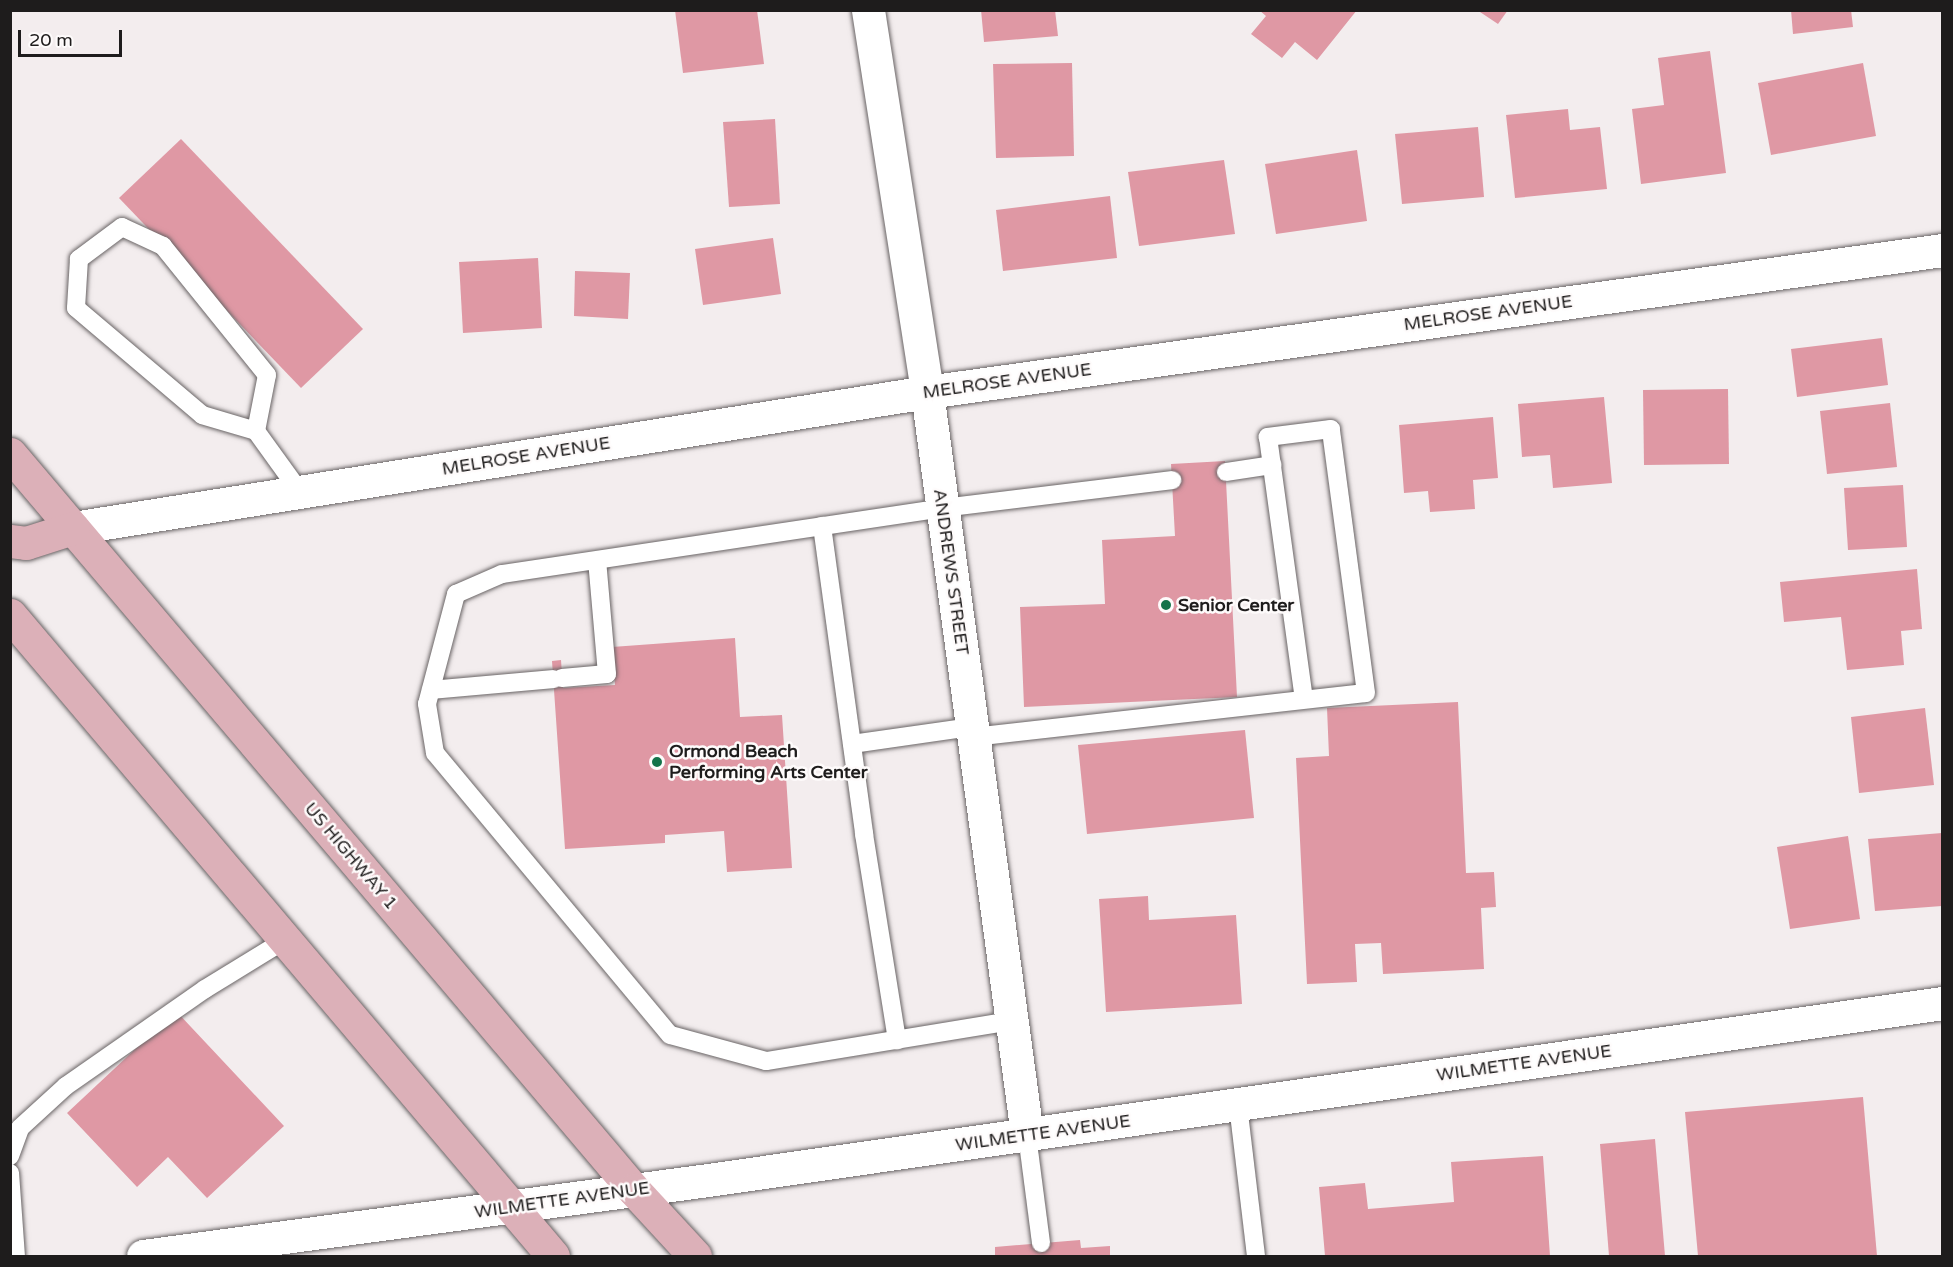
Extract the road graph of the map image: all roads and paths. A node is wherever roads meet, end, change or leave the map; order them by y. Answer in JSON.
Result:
{"nodes":[{"id":1,"x":868,"y":10,"type":"edge"},
{"id":2,"x":1942,"y":250,"type":"edge"},
{"id":3,"x":927,"y":392,"type":"junction"},
{"id":4,"x":256,"y":431,"type":"junction"},
{"id":5,"x":10,"y":454,"type":"edge"},
{"id":6,"x":1272,"y":465,"type":"junction"},
{"id":7,"x":1226,"y":472,"type":"dead end"},
{"id":8,"x":1172,"y":480,"type":"dead end"},
{"id":9,"x":300,"y":492,"type":"junction"},
{"id":10,"x":942,"y":508,"type":"junction"},
{"id":11,"x":822,"y":526,"type":"junction"},
{"id":12,"x":73,"y":528,"type":"junction"},
{"id":13,"x":10,"y":541,"type":"edge"},
{"id":14,"x":597,"y":560,"type":"junction"},
{"id":15,"x":10,"y":615,"type":"edge"},
{"id":16,"x":429,"y":697,"type":"junction"},
{"id":17,"x":1304,"y":699,"type":"junction"},
{"id":18,"x":973,"y":732,"type":"junction"},
{"id":19,"x":852,"y":744,"type":"junction"},
{"id":20,"x":285,"y":940,"type":"junction"},
{"id":21,"x":1942,"y":1003,"type":"edge"},
{"id":22,"x":1011,"y":1021,"type":"junction"},
{"id":23,"x":897,"y":1040,"type":"junction"},
{"id":24,"x":1238,"y":1105,"type":"junction"},
{"id":25,"x":1027,"y":1135,"type":"junction"},
{"id":26,"x":10,"y":1156,"type":"edge"},
{"id":27,"x":10,"y":1173,"type":"edge"},
{"id":28,"x":634,"y":1190,"type":"junction"},
{"id":29,"x":511,"y":1208,"type":"junction"},
{"id":30,"x":1041,"y":1243,"type":"dead end"},
{"id":31,"x":234,"y":1250,"type":"edge"},
{"id":32,"x":16,"y":1257,"type":"edge"},
{"id":33,"x":143,"y":1257,"type":"edge"},
{"id":34,"x":553,"y":1257,"type":"edge"},
{"id":35,"x":695,"y":1257,"type":"edge"},
{"id":36,"x":1257,"y":1257,"type":"edge"}],
"edges":[{"from":1,"to":3,"type":"street","name":"ANDREWS STREET"},
{"from":2,"to":3,"type":"street","name":"MELROSE AVENUE"},
{"from":3,"to":9,"type":"street","name":"MELROSE AVENUE"},
{"from":3,"to":10,"type":"street","name":"ANDREWS STREET"},
{"from":4,"to":4,"type":"lane"},
{"from":4,"to":9,"type":"lane"},
{"from":5,"to":12,"type":"main road","name":"US HIGHWAY 1"},
{"from":6,"to":7,"type":"lane"},
{"from":6,"to":17,"type":"lane"},
{"from":6,"to":17,"type":"lane"},
{"from":8,"to":10,"type":"lane"},
{"from":9,"to":12,"type":"street","name":"MELROSE AVENUE"},
{"from":10,"to":11,"type":"lane"},
{"from":10,"to":18,"type":"street","name":"ANDREWS STREET"},
{"from":11,"to":14,"type":"lane"},
{"from":11,"to":19,"type":"lane"},
{"from":12,"to":13,"type":"main road"},
{"from":12,"to":28,"type":"main road","name":"US HIGHWAY 1"},
{"from":14,"to":16,"type":"lane"},
{"from":14,"to":16,"type":"lane"},
{"from":15,"to":20,"type":"main road"},
{"from":16,"to":23,"type":"lane"},
{"from":17,"to":18,"type":"lane"},
{"from":18,"to":19,"type":"lane"},
{"from":18,"to":22,"type":"street","name":"ANDREWS STREET"},
{"from":19,"to":23,"type":"lane"},
{"from":20,"to":26,"type":"lane"},
{"from":20,"to":29,"type":"main road"},
{"from":21,"to":24,"type":"street","name":"WILMETTE AVENUE"},
{"from":22,"to":23,"type":"lane"},
{"from":22,"to":25,"type":"street","name":"ANDREWS STREET"},
{"from":24,"to":25,"type":"street","name":"WILMETTE AVENUE"},
{"from":24,"to":36,"type":"lane"},
{"from":25,"to":28,"type":"street","name":"WILMETTE AVENUE"},
{"from":25,"to":30,"type":"lane"},
{"from":27,"to":32,"type":"lane"},
{"from":28,"to":29,"type":"street","name":"WILMETTE AVENUE"},
{"from":28,"to":35,"type":"main road","name":"US HIGHWAY 1"},
{"from":29,"to":31,"type":"street","name":"WILMETTE AVENUE"},
{"from":29,"to":34,"type":"main road"},
{"from":31,"to":33,"type":"street","name":"WILMETTE AVENUE"}]}
